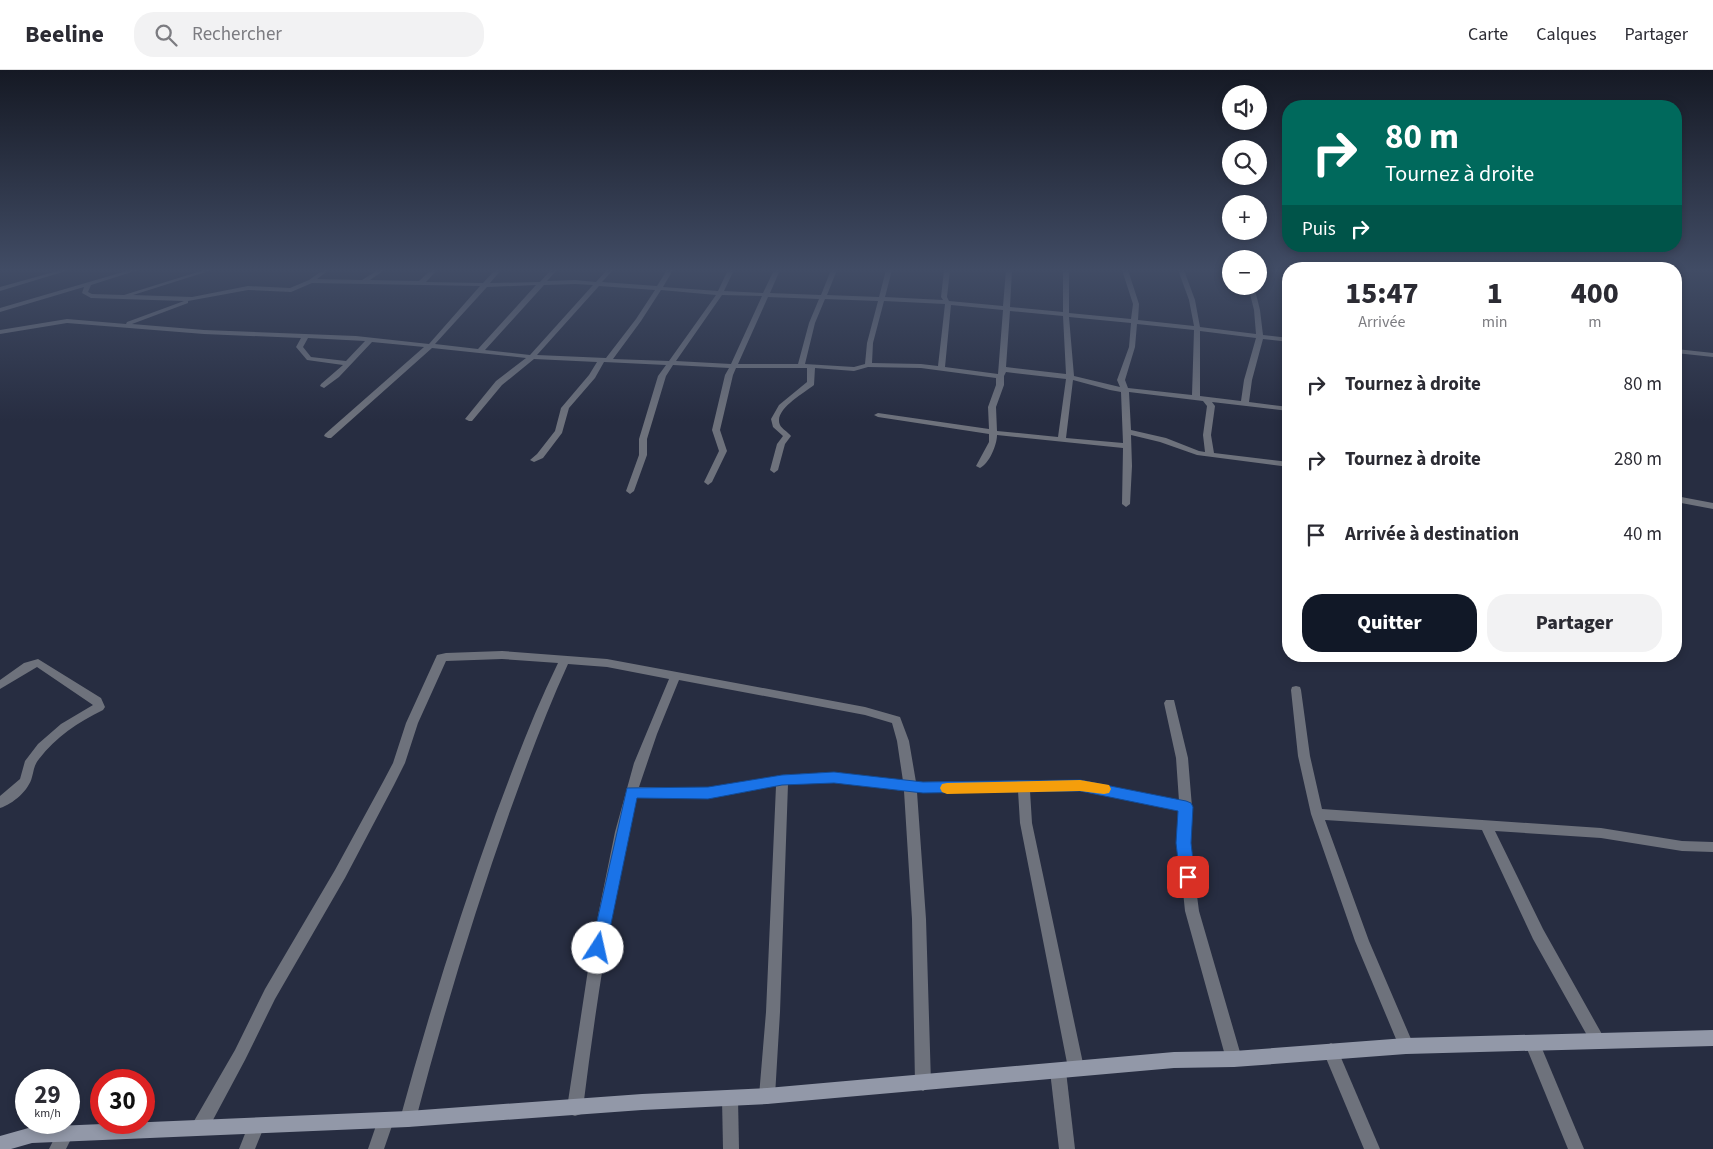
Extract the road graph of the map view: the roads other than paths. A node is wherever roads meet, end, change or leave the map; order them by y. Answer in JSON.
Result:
{"nodes":[{"id":1,"x":452,"y":320,"type":"edge"},
{"id":2,"x":509,"y":320,"type":"edge"},
{"id":3,"x":565,"y":320,"type":"edge"},
{"id":4,"x":639,"y":320,"type":"edge"},
{"id":5,"x":701,"y":320,"type":"edge"},
{"id":6,"x":753,"y":320,"type":"edge"},
{"id":7,"x":813,"y":320,"type":"edge"},
{"id":8,"x":876,"y":320,"type":"edge"},
{"id":9,"x":947,"y":320,"type":"edge"},
{"id":10,"x":1005,"y":320,"type":"edge"},
{"id":11,"x":1066,"y":320,"type":"edge"},
{"id":12,"x":1128,"y":320,"type":"edge"},
{"id":13,"x":1196,"y":320,"type":"edge"},
{"id":14,"x":1258,"y":320,"type":"edge"},
{"id":15,"x":137,"y":321,"type":"joint"},
{"id":16,"x":1135,"y":321,"type":"junction"},
{"id":17,"x":115,"y":325,"type":"junction"},
{"id":18,"x":130,"y":326,"type":"junction"},
{"id":19,"x":1197,"y":328,"type":"junction"},
{"id":20,"x":0,"y":332,"type":"edge"},
{"id":21,"x":306,"y":336,"type":"junction"},
{"id":22,"x":1259,"y":336,"type":"junction"},
{"id":23,"x":371,"y":339,"type":"junction"},
{"id":24,"x":1282,"y":339,"type":"edge"},
{"id":25,"x":431,"y":345,"type":"junction"},
{"id":26,"x":480,"y":351,"type":"junction"},
{"id":27,"x":1682,"y":352,"type":"edge"},
{"id":28,"x":1713,"y":356,"type":"edge"},
{"id":29,"x":532,"y":357,"type":"junction"},
{"id":30,"x":606,"y":359,"type":"junction"},
{"id":31,"x":672,"y":362,"type":"junction"},
{"id":32,"x":346,"y":363,"type":"junction"},
{"id":33,"x":868,"y":365,"type":"junction"},
{"id":34,"x":732,"y":366,"type":"junction"},
{"id":35,"x":801,"y":366,"type":"junction"},
{"id":36,"x":811,"y":366,"type":"junction"},
{"id":37,"x":941,"y":368,"type":"junction"},
{"id":38,"x":1001,"y":372,"type":"junction"},
{"id":39,"x":1070,"y":377,"type":"junction"},
{"id":40,"x":324,"y":386,"type":"dead end"},
{"id":41,"x":1125,"y":389,"type":"junction"},
{"id":42,"x":1200,"y":398,"type":"junction"},
{"id":43,"x":1241,"y":402,"type":"junction"},
{"id":44,"x":1212,"y":406,"type":"junction"},
{"id":45,"x":1282,"y":408,"type":"edge"},
{"id":46,"x":878,"y":415,"type":"dead end"},
{"id":47,"x":469,"y":419,"type":"dead end"},
{"id":48,"x":1126,"y":431,"type":"junction"},
{"id":49,"x":993,"y":432,"type":"junction"},
{"id":50,"x":328,"y":436,"type":"dead end"},
{"id":51,"x":1062,"y":439,"type":"junction"},
{"id":52,"x":1128,"y":446,"type":"junction"},
{"id":53,"x":1210,"y":455,"type":"junction"},
{"id":54,"x":534,"y":460,"type":"dead end"},
{"id":55,"x":1282,"y":464,"type":"edge"},
{"id":56,"x":980,"y":466,"type":"dead end"},
{"id":57,"x":774,"y":470,"type":"dead end"},
{"id":58,"x":708,"y":482,"type":"dead end"},
{"id":59,"x":630,"y":490,"type":"dead end"},
{"id":60,"x":1682,"y":500,"type":"edge"},
{"id":61,"x":1126,"y":504,"type":"dead end"},
{"id":62,"x":1713,"y":506,"type":"edge"},
{"id":63,"x":565,"y":660,"type":"junction"},
{"id":64,"x":676,"y":676,"type":"junction"},
{"id":65,"x":0,"y":685,"type":"edge"},
{"id":66,"x":1296,"y":690,"type":"dead end"},
{"id":67,"x":1170,"y":703,"type":"dead end"},
{"id":68,"x":782,"y":780,"type":"junction"},
{"id":69,"x":910,"y":787,"type":"junction"},
{"id":70,"x":1024,"y":787,"type":"junction"},
{"id":71,"x":632,"y":792,"type":"junction"},
{"id":72,"x":0,"y":802,"type":"edge"},
{"id":73,"x":1186,"y":807,"type":"junction"},
{"id":74,"x":1317,"y":814,"type":"junction"},
{"id":75,"x":1486,"y":825,"type":"junction"},
{"id":76,"x":1713,"y":847,"type":"edge"},
{"id":77,"x":1713,"y":1038,"type":"edge"},
{"id":78,"x":1598,"y":1041,"type":"junction"},
{"id":79,"x":1532,"y":1044,"type":"junction"},
{"id":80,"x":1406,"y":1046,"type":"junction"},
{"id":81,"x":1331,"y":1051,"type":"junction"},
{"id":82,"x":1234,"y":1059,"type":"junction"},
{"id":83,"x":1076,"y":1068,"type":"junction"},
{"id":84,"x":1058,"y":1071,"type":"junction"},
{"id":85,"x":923,"y":1083,"type":"junction"},
{"id":86,"x":767,"y":1096,"type":"junction"},
{"id":87,"x":730,"y":1098,"type":"junction"},
{"id":88,"x":575,"y":1108,"type":"junction"},
{"id":89,"x":408,"y":1119,"type":"junction"},
{"id":90,"x":386,"y":1120,"type":"junction"},
{"id":91,"x":200,"y":1126,"type":"junction"},
{"id":92,"x":256,"y":1127,"type":"junction"},
{"id":93,"x":80,"y":1133,"type":"edge"},
{"id":94,"x":49,"y":1134,"type":"edge"},
{"id":95,"x":65,"y":1134,"type":"edge"},
{"id":96,"x":0,"y":1144,"type":"edge"},
{"id":97,"x":57,"y":1149,"type":"edge"},
{"id":98,"x":247,"y":1149,"type":"edge"},
{"id":99,"x":376,"y":1149,"type":"edge"},
{"id":100,"x":731,"y":1149,"type":"edge"},
{"id":101,"x":1067,"y":1149,"type":"edge"},
{"id":102,"x":1372,"y":1149,"type":"edge"},
{"id":103,"x":1576,"y":1149,"type":"edge"}],
"edges":[{"from":1,"to":25,"type":"street"},
{"from":2,"to":26,"type":"street"},
{"from":3,"to":29,"type":"street"},
{"from":4,"to":30,"type":"street"},
{"from":5,"to":31,"type":"street"},
{"from":6,"to":34,"type":"street"},
{"from":7,"to":35,"type":"street"},
{"from":8,"to":33,"type":"street"},
{"from":9,"to":37,"type":"street"},
{"from":10,"to":38,"type":"street"},
{"from":11,"to":39,"type":"street"},
{"from":12,"to":16,"type":"street"},
{"from":13,"to":19,"type":"street"},
{"from":14,"to":22,"type":"street"},
{"from":15,"to":17,"type":"street"},
{"from":15,"to":18,"type":"street"},
{"from":16,"to":19,"type":"street"},
{"from":16,"to":41,"type":"street"},
{"from":17,"to":18,"type":"street"},
{"from":17,"to":20,"type":"street"},
{"from":18,"to":21,"type":"street"},
{"from":19,"to":22,"type":"street"},
{"from":19,"to":42,"type":"street"},
{"from":21,"to":23,"type":"street"},
{"from":21,"to":32,"type":"street"},
{"from":22,"to":24,"type":"street"},
{"from":22,"to":43,"type":"street"},
{"from":23,"to":25,"type":"street"},
{"from":23,"to":32,"type":"street"},
{"from":25,"to":26,"type":"street"},
{"from":25,"to":50,"type":"street"},
{"from":26,"to":29,"type":"street"},
{"from":27,"to":28,"type":"street"},
{"from":29,"to":30,"type":"street"},
{"from":29,"to":47,"type":"street"},
{"from":30,"to":31,"type":"street"},
{"from":30,"to":54,"type":"street"},
{"from":31,"to":34,"type":"street"},
{"from":31,"to":59,"type":"street"},
{"from":32,"to":40,"type":"street"},
{"from":33,"to":36,"type":"street"},
{"from":33,"to":37,"type":"street"},
{"from":34,"to":35,"type":"street"},
{"from":34,"to":58,"type":"street"},
{"from":35,"to":36,"type":"street"},
{"from":36,"to":57,"type":"street"},
{"from":37,"to":38,"type":"street"},
{"from":38,"to":39,"type":"street"},
{"from":38,"to":49,"type":"street"},
{"from":39,"to":41,"type":"street"},
{"from":39,"to":51,"type":"street"},
{"from":41,"to":42,"type":"street"},
{"from":41,"to":48,"type":"street"},
{"from":42,"to":43,"type":"street"},
{"from":42,"to":44,"type":"street"},
{"from":43,"to":44,"type":"street"},
{"from":43,"to":45,"type":"street"},
{"from":44,"to":53,"type":"street"},
{"from":46,"to":49,"type":"street"},
{"from":48,"to":52,"type":"street"},
{"from":48,"to":53,"type":"street"},
{"from":49,"to":51,"type":"street"},
{"from":49,"to":56,"type":"street"},
{"from":51,"to":52,"type":"street"},
{"from":52,"to":61,"type":"street"},
{"from":53,"to":55,"type":"street"},
{"from":60,"to":62,"type":"street"},
{"from":63,"to":64,"type":"street"},
{"from":63,"to":89,"type":"street"},
{"from":63,"to":91,"type":"street"},
{"from":64,"to":69,"type":"street"},
{"from":64,"to":71,"type":"street"},
{"from":65,"to":72,"type":"street"},
{"from":66,"to":74,"type":"street"},
{"from":67,"to":73,"type":"street"},
{"from":68,"to":69,"type":"street"},
{"from":68,"to":71,"type":"street"},
{"from":68,"to":86,"type":"street"},
{"from":69,"to":70,"type":"street"},
{"from":69,"to":85,"type":"street"},
{"from":70,"to":73,"type":"street"},
{"from":70,"to":83,"type":"street"},
{"from":71,"to":88,"type":"street"},
{"from":73,"to":82,"type":"street"},
{"from":74,"to":75,"type":"street"},
{"from":74,"to":80,"type":"street"},
{"from":75,"to":76,"type":"street"},
{"from":75,"to":78,"type":"street"},
{"from":77,"to":78,"type":"street"},
{"from":78,"to":79,"type":"street"},
{"from":79,"to":80,"type":"street"},
{"from":79,"to":103,"type":"street"},
{"from":80,"to":81,"type":"street"},
{"from":81,"to":82,"type":"street"},
{"from":81,"to":102,"type":"street"},
{"from":82,"to":83,"type":"street"},
{"from":83,"to":84,"type":"street"},
{"from":84,"to":85,"type":"street"},
{"from":84,"to":101,"type":"street"},
{"from":85,"to":86,"type":"street"},
{"from":86,"to":87,"type":"street"},
{"from":87,"to":88,"type":"street"},
{"from":87,"to":100,"type":"street"},
{"from":88,"to":89,"type":"street"},
{"from":89,"to":90,"type":"street"},
{"from":90,"to":92,"type":"street"},
{"from":90,"to":99,"type":"street"},
{"from":91,"to":92,"type":"street"},
{"from":91,"to":93,"type":"street"},
{"from":92,"to":98,"type":"street"},
{"from":94,"to":96,"type":"street"},
{"from":95,"to":97,"type":"street"}]}
